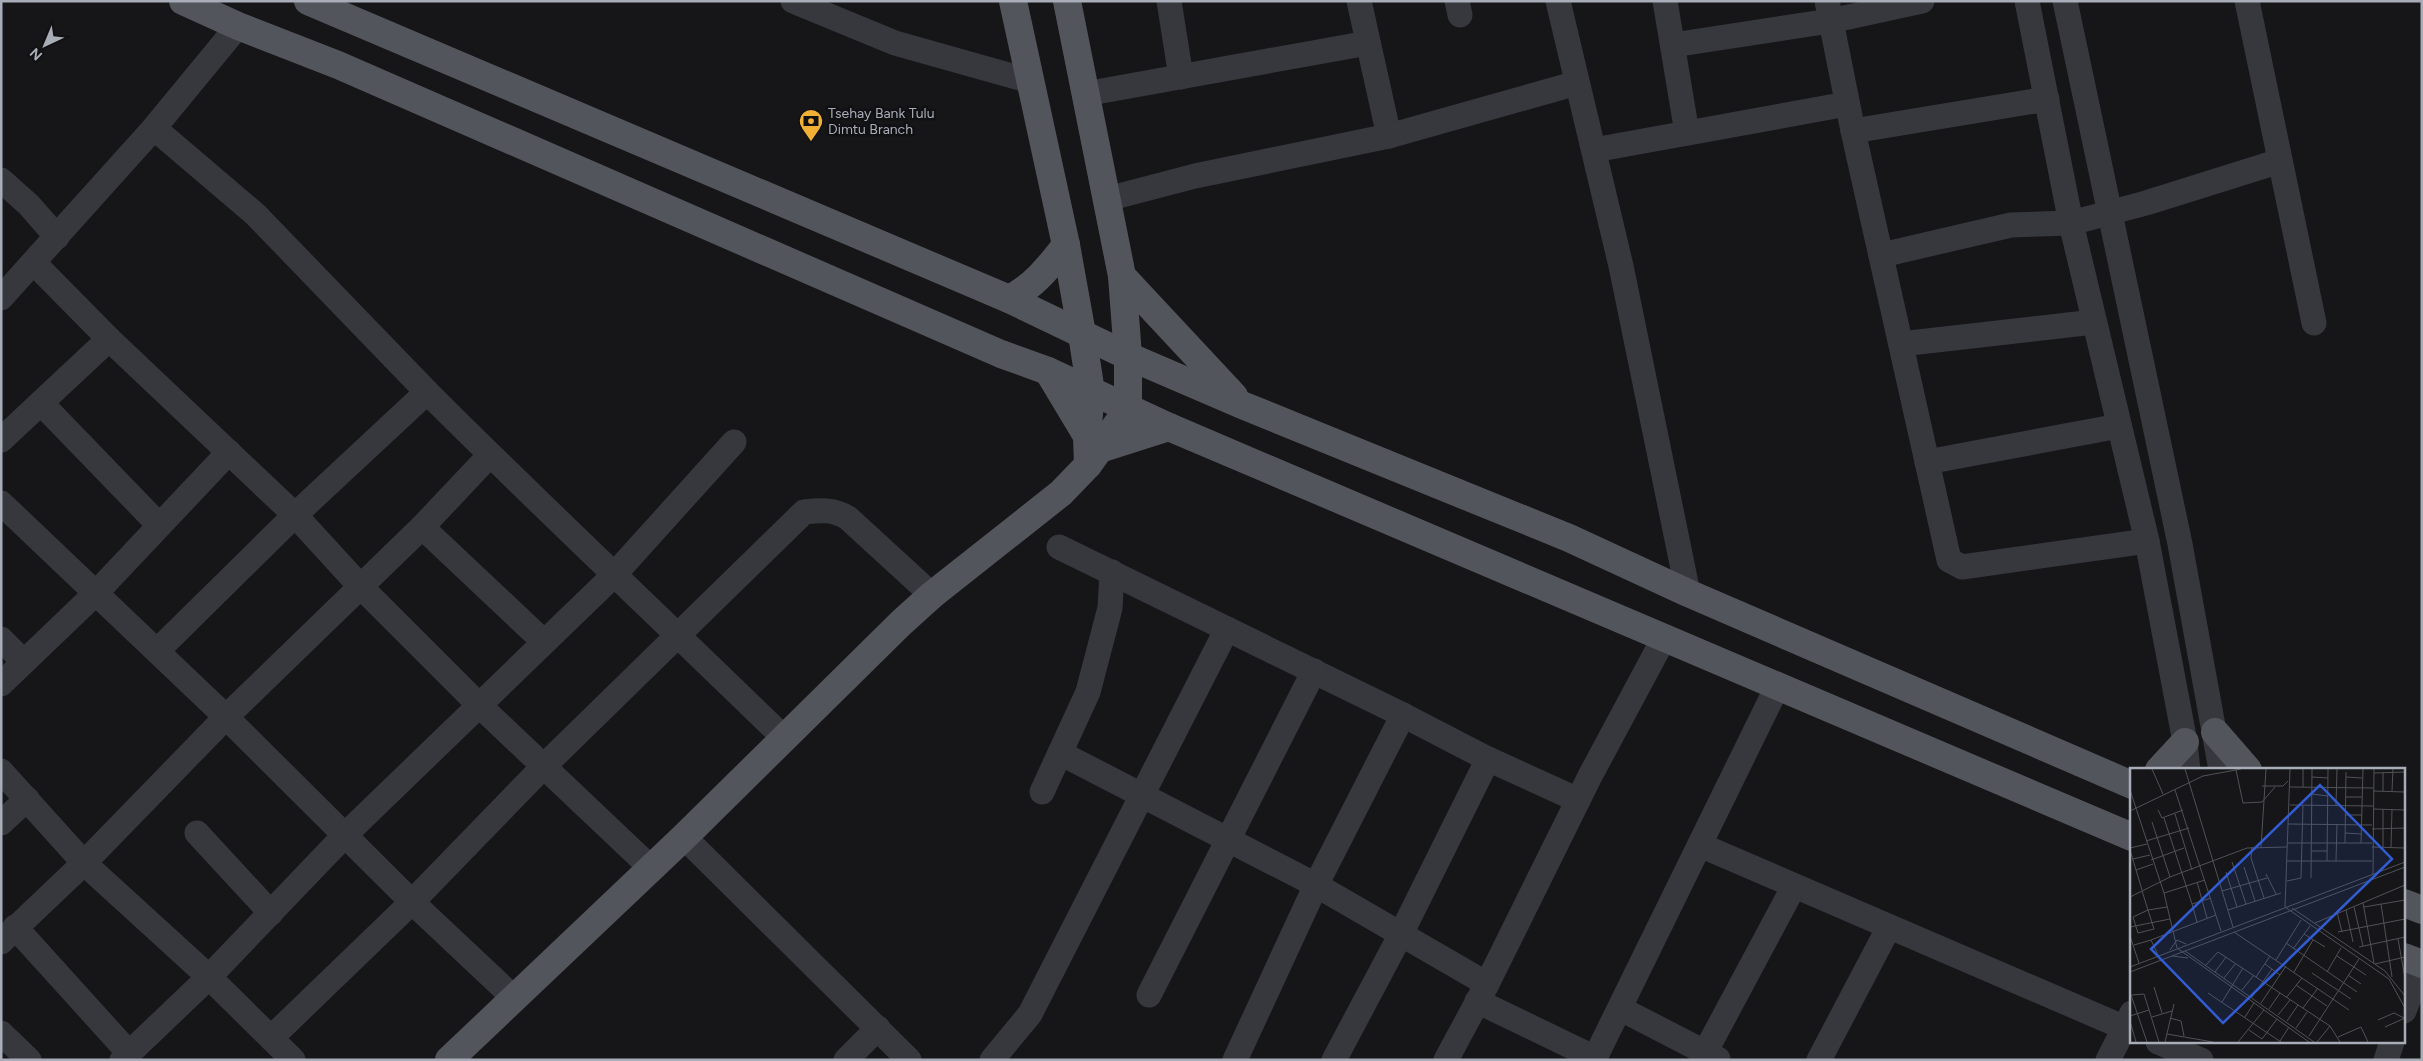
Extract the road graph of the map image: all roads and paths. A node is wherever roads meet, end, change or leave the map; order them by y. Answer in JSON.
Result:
{"nodes":[{"id":1,"x":183,"y":1,"type":"edge"},
{"id":2,"x":308,"y":1,"type":"edge"},
{"id":3,"x":793,"y":1,"type":"edge"},
{"id":4,"x":1013,"y":1,"type":"edge"},
{"id":5,"x":1067,"y":1,"type":"edge"},
{"id":6,"x":1169,"y":1,"type":"edge"},
{"id":7,"x":1359,"y":1,"type":"edge"},
{"id":8,"x":1558,"y":1,"type":"edge"},
{"id":9,"x":1665,"y":1,"type":"edge"},
{"id":10,"x":1922,"y":1,"type":"edge"},
{"id":11,"x":2027,"y":1,"type":"edge"},
{"id":12,"x":2065,"y":1,"type":"edge"},
{"id":13,"x":2247,"y":1,"type":"edge"},
{"id":14,"x":1828,"y":11,"type":"edge"},
{"id":15,"x":238,"y":26,"type":"junction"},
{"id":16,"x":1368,"y":43,"type":"junction"},
{"id":17,"x":1672,"y":45,"type":"junction"},
{"id":18,"x":1181,"y":77,"type":"junction"},
{"id":19,"x":1030,"y":81,"type":"junction"},
{"id":20,"x":1577,"y":83,"type":"junction"},
{"id":21,"x":1085,"y":94,"type":"junction"},
{"id":22,"x":2047,"y":99,"type":"junction"},
{"id":23,"x":1847,"y":104,"type":"junction"},
{"id":24,"x":154,"y":128,"type":"junction"},
{"id":25,"x":1852,"y":131,"type":"junction"},
{"id":26,"x":1687,"y":134,"type":"junction"},
{"id":27,"x":1389,"y":136,"type":"junction"},
{"id":28,"x":1594,"y":150,"type":"junction"},
{"id":29,"x":2280,"y":161,"type":"junction"},
{"id":30,"x":1,"y":180,"type":"edge"},
{"id":31,"x":1107,"y":199,"type":"junction"},
{"id":32,"x":2111,"y":212,"type":"junction"},
{"id":33,"x":2071,"y":222,"type":"junction"},
{"id":34,"x":57,"y":237,"type":"junction"},
{"id":35,"x":1066,"y":245,"type":"junction"},
{"id":36,"x":1882,"y":255,"type":"junction"},
{"id":37,"x":34,"y":263,"type":"junction"},
{"id":38,"x":1122,"y":276,"type":"junction"},
{"id":39,"x":1,"y":298,"type":"edge"},
{"id":40,"x":1009,"y":300,"type":"junction"},
{"id":41,"x":2094,"y":322,"type":"junction"},
{"id":42,"x":2314,"y":323,"type":"dead end"},
{"id":43,"x":1082,"y":334,"type":"junction"},
{"id":44,"x":108,"y":339,"type":"junction"},
{"id":45,"x":1901,"y":344,"type":"junction"},
{"id":46,"x":1128,"y":356,"type":"junction"},
{"id":47,"x":1048,"y":371,"type":"junction"},
{"id":48,"x":427,"y":392,"type":"junction"},
{"id":49,"x":1091,"y":392,"type":"junction"},
{"id":50,"x":41,"y":403,"type":"junction"},
{"id":51,"x":1242,"y":405,"type":"junction"},
{"id":52,"x":1128,"y":409,"type":"junction"},
{"id":53,"x":2119,"y":426,"type":"junction"},
{"id":54,"x":1169,"y":427,"type":"junction"},
{"id":55,"x":1,"y":440,"type":"edge"},
{"id":56,"x":734,"y":442,"type":"dead end"},
{"id":57,"x":1092,"y":450,"type":"junction"},
{"id":58,"x":229,"y":452,"type":"junction"},
{"id":59,"x":490,"y":455,"type":"junction"},
{"id":60,"x":1927,"y":462,"type":"junction"},
{"id":61,"x":1,"y":503,"type":"edge"},
{"id":62,"x":295,"y":515,"type":"junction"},
{"id":63,"x":160,"y":525,"type":"junction"},
{"id":64,"x":422,"y":527,"type":"junction"},
{"id":65,"x":2147,"y":541,"type":"junction"},
{"id":66,"x":1059,"y":547,"type":"dead end"},
{"id":67,"x":1112,"y":572,"type":"junction"},
{"id":68,"x":613,"y":576,"type":"junction"},
{"id":69,"x":360,"y":586,"type":"junction"},
{"id":70,"x":96,"y":593,"type":"junction"},
{"id":71,"x":1688,"y":593,"type":"junction"},
{"id":72,"x":932,"y":594,"type":"junction"},
{"id":73,"x":1227,"y":629,"type":"junction"},
{"id":74,"x":679,"y":635,"type":"junction"},
{"id":75,"x":1664,"y":638,"type":"junction"},
{"id":76,"x":1,"y":639,"type":"edge"},
{"id":77,"x":543,"y":642,"type":"junction"},
{"id":78,"x":157,"y":651,"type":"junction"},
{"id":79,"x":24,"y":662,"type":"junction"},
{"id":80,"x":1314,"y":671,"type":"junction"},
{"id":81,"x":1,"y":684,"type":"edge"},
{"id":82,"x":1778,"y":685,"type":"junction"},
{"id":83,"x":480,"y":706,"type":"junction"},
{"id":84,"x":1404,"y":715,"type":"junction"},
{"id":85,"x":226,"y":717,"type":"junction"},
{"id":86,"x":2214,"y":732,"type":"junction"},
{"id":87,"x":783,"y":737,"type":"junction"},
{"id":88,"x":2186,"y":742,"type":"junction"},
{"id":89,"x":1060,"y":753,"type":"junction"},
{"id":90,"x":1488,"y":759,"type":"junction"},
{"id":91,"x":543,"y":767,"type":"junction"},
{"id":92,"x":2161,"y":768,"type":"edge"},
{"id":93,"x":2188,"y":768,"type":"edge"},
{"id":94,"x":2221,"y":768,"type":"edge"},
{"id":95,"x":2246,"y":768,"type":"edge"},
{"id":96,"x":1,"y":771,"type":"edge"},
{"id":97,"x":2130,"y":784,"type":"edge"},
{"id":98,"x":1042,"y":792,"type":"dead end"},
{"id":99,"x":1141,"y":795,"type":"junction"},
{"id":100,"x":27,"y":799,"type":"junction"},
{"id":101,"x":1578,"y":800,"type":"junction"},
{"id":102,"x":1,"y":823,"type":"edge"},
{"id":103,"x":197,"y":833,"type":"dead end"},
{"id":104,"x":345,"y":835,"type":"junction"},
{"id":105,"x":2130,"y":836,"type":"edge"},
{"id":106,"x":684,"y":837,"type":"junction"},
{"id":107,"x":1228,"y":839,"type":"junction"},
{"id":108,"x":1700,"y":845,"type":"junction"},
{"id":109,"x":84,"y":863,"type":"junction"},
{"id":110,"x":651,"y":868,"type":"junction"},
{"id":111,"x":1316,"y":885,"type":"junction"},
{"id":112,"x":1794,"y":886,"type":"junction"},
{"id":113,"x":412,"y":902,"type":"junction"},
{"id":114,"x":2406,"y":904,"type":"edge"},
{"id":115,"x":2422,"y":910,"type":"edge"},
{"id":116,"x":270,"y":913,"type":"junction"},
{"id":117,"x":1889,"y":927,"type":"junction"},
{"id":118,"x":1401,"y":934,"type":"junction"},
{"id":119,"x":8,"y":935,"type":"edge"},
{"id":120,"x":2412,"y":961,"type":"edge"},
{"id":121,"x":209,"y":977,"type":"junction"},
{"id":122,"x":1482,"y":992,"type":"junction"},
{"id":123,"x":1149,"y":994,"type":"dead end"},
{"id":124,"x":515,"y":998,"type":"junction"},
{"id":125,"x":2406,"y":998,"type":"edge"},
{"id":126,"x":1621,"y":1009,"type":"junction"},
{"id":127,"x":2129,"y":1024,"type":"edge"},
{"id":128,"x":878,"y":1028,"type":"junction"},
{"id":129,"x":1,"y":1033,"type":"edge"},
{"id":130,"x":272,"y":1038,"type":"junction"},
{"id":131,"x":2163,"y":1044,"type":"edge"},
{"id":132,"x":2391,"y":1044,"type":"edge"},
{"id":133,"x":126,"y":1057,"type":"edge"},
{"id":134,"x":1708,"y":1058,"type":"edge"},
{"id":135,"x":1595,"y":1059,"type":"edge"},
{"id":136,"x":29,"y":1060,"type":"edge"},
{"id":137,"x":293,"y":1060,"type":"edge"},
{"id":138,"x":449,"y":1060,"type":"edge"},
{"id":139,"x":846,"y":1060,"type":"edge"},
{"id":140,"x":909,"y":1060,"type":"edge"},
{"id":141,"x":992,"y":1060,"type":"edge"},
{"id":142,"x":1235,"y":1060,"type":"edge"},
{"id":143,"x":1334,"y":1060,"type":"edge"},
{"id":144,"x":1446,"y":1060,"type":"edge"},
{"id":145,"x":1819,"y":1060,"type":"edge"},
{"id":146,"x":2108,"y":1060,"type":"edge"},
{"id":147,"x":2201,"y":1060,"type":"edge"},
{"id":148,"x":2386,"y":1060,"type":"edge"}],
"edges":[{"from":1,"to":15,"type":"main road"},
{"from":2,"to":40,"type":"main road"},
{"from":3,"to":19,"type":"street"},
{"from":4,"to":19,"type":"main road"},
{"from":5,"to":21,"type":"main road"},
{"from":6,"to":18,"type":"street"},
{"from":7,"to":16,"type":"street"},
{"from":8,"to":20,"type":"street"},
{"from":9,"to":17,"type":"street"},
{"from":10,"to":14,"type":"street"},
{"from":11,"to":22,"type":"street"},
{"from":12,"to":32,"type":"street"},
{"from":13,"to":29,"type":"street"},
{"from":14,"to":17,"type":"street"},
{"from":14,"to":23,"type":"street"},
{"from":15,"to":24,"type":"street"},
{"from":15,"to":47,"type":"main road"},
{"from":16,"to":18,"type":"street"},
{"from":16,"to":27,"type":"street"},
{"from":17,"to":26,"type":"street"},
{"from":18,"to":21,"type":"street"},
{"from":19,"to":35,"type":"main road"},
{"from":20,"to":27,"type":"street"},
{"from":20,"to":28,"type":"street"},
{"from":21,"to":31,"type":"main road"},
{"from":22,"to":25,"type":"street"},
{"from":22,"to":33,"type":"street"},
{"from":23,"to":25,"type":"street"},
{"from":23,"to":26,"type":"street"},
{"from":24,"to":34,"type":"street"},
{"from":24,"to":48,"type":"street"},
{"from":25,"to":36,"type":"street"},
{"from":26,"to":28,"type":"street"},
{"from":27,"to":31,"type":"street"},
{"from":28,"to":71,"type":"street"},
{"from":29,"to":32,"type":"street"},
{"from":29,"to":42,"type":"street"},
{"from":30,"to":34,"type":"street"},
{"from":31,"to":38,"type":"main road"},
{"from":32,"to":33,"type":"street"},
{"from":32,"to":86,"type":"street"},
{"from":33,"to":36,"type":"street"},
{"from":33,"to":41,"type":"street"},
{"from":34,"to":37,"type":"street"},
{"from":35,"to":40,"type":"main road"},
{"from":35,"to":43,"type":"main road"},
{"from":36,"to":45,"type":"street"},
{"from":37,"to":39,"type":"street"},
{"from":37,"to":44,"type":"street"},
{"from":38,"to":46,"type":"main road"},
{"from":38,"to":51,"type":"main road"},
{"from":40,"to":43,"type":"main road"},
{"from":41,"to":45,"type":"street"},
{"from":41,"to":53,"type":"street"},
{"from":43,"to":46,"type":"main road"},
{"from":43,"to":49,"type":"main road"},
{"from":44,"to":50,"type":"street"},
{"from":44,"to":58,"type":"street"},
{"from":45,"to":60,"type":"street"},
{"from":46,"to":51,"type":"main road"},
{"from":46,"to":52,"type":"main road"},
{"from":47,"to":49,"type":"main road"},
{"from":47,"to":57,"type":"main road"},
{"from":48,"to":59,"type":"street"},
{"from":48,"to":62,"type":"street"},
{"from":49,"to":52,"type":"main road"},
{"from":49,"to":57,"type":"main road"},
{"from":50,"to":55,"type":"street"},
{"from":50,"to":63,"type":"street"},
{"from":51,"to":71,"type":"main road"},
{"from":52,"to":54,"type":"main road"},
{"from":52,"to":57,"type":"main road"},
{"from":53,"to":60,"type":"street"},
{"from":53,"to":65,"type":"street"},
{"from":54,"to":57,"type":"main road"},
{"from":54,"to":75,"type":"main road"},
{"from":56,"to":68,"type":"street"},
{"from":57,"to":72,"type":"main road"},
{"from":58,"to":62,"type":"street"},
{"from":58,"to":63,"type":"street"},
{"from":59,"to":64,"type":"street"},
{"from":59,"to":68,"type":"street"},
{"from":60,"to":65,"type":"street"},
{"from":61,"to":70,"type":"street"},
{"from":62,"to":69,"type":"street"},
{"from":62,"to":78,"type":"street"},
{"from":63,"to":70,"type":"street"},
{"from":64,"to":69,"type":"street"},
{"from":64,"to":77,"type":"street"},
{"from":65,"to":88,"type":"street"},
{"from":66,"to":67,"type":"street"},
{"from":67,"to":73,"type":"street"},
{"from":67,"to":89,"type":"street"},
{"from":68,"to":74,"type":"street"},
{"from":68,"to":77,"type":"street"},
{"from":69,"to":83,"type":"street"},
{"from":69,"to":85,"type":"street"},
{"from":70,"to":78,"type":"street"},
{"from":70,"to":79,"type":"street"},
{"from":71,"to":97,"type":"main road"},
{"from":72,"to":74,"type":"street"},
{"from":72,"to":87,"type":"main road"},
{"from":73,"to":80,"type":"street"},
{"from":73,"to":99,"type":"street"},
{"from":74,"to":87,"type":"street"},
{"from":74,"to":91,"type":"street"},
{"from":75,"to":82,"type":"main road"},
{"from":75,"to":101,"type":"street"},
{"from":76,"to":79,"type":"street"},
{"from":77,"to":83,"type":"street"},
{"from":78,"to":85,"type":"street"},
{"from":79,"to":81,"type":"street"},
{"from":80,"to":84,"type":"street"},
{"from":80,"to":107,"type":"street"},
{"from":82,"to":105,"type":"main road"},
{"from":82,"to":108,"type":"street"},
{"from":83,"to":91,"type":"street"},
{"from":83,"to":104,"type":"street"},
{"from":84,"to":90,"type":"street"},
{"from":84,"to":111,"type":"street"},
{"from":85,"to":104,"type":"street"},
{"from":85,"to":109,"type":"street"},
{"from":86,"to":94,"type":"street"},
{"from":86,"to":95,"type":"main road"},
{"from":87,"to":106,"type":"main road"},
{"from":88,"to":92,"type":"main road"},
{"from":88,"to":93,"type":"street"},
{"from":89,"to":98,"type":"street"},
{"from":89,"to":99,"type":"street"},
{"from":90,"to":101,"type":"street"},
{"from":90,"to":118,"type":"street"},
{"from":91,"to":110,"type":"street"},
{"from":91,"to":113,"type":"street"},
{"from":96,"to":100,"type":"street"},
{"from":99,"to":107,"type":"street"},
{"from":99,"to":141,"type":"street"},
{"from":100,"to":102,"type":"street"},
{"from":100,"to":109,"type":"street"},
{"from":101,"to":122,"type":"street"},
{"from":103,"to":116,"type":"street"},
{"from":104,"to":113,"type":"street"},
{"from":104,"to":116,"type":"street"},
{"from":106,"to":110,"type":"main road"},
{"from":106,"to":128,"type":"street"},
{"from":107,"to":111,"type":"street"},
{"from":107,"to":123,"type":"street"},
{"from":108,"to":112,"type":"street"},
{"from":108,"to":126,"type":"street"},
{"from":109,"to":119,"type":"street"},
{"from":109,"to":121,"type":"street"},
{"from":110,"to":124,"type":"main road"},
{"from":111,"to":118,"type":"street"},
{"from":111,"to":142,"type":"street"},
{"from":112,"to":117,"type":"street"},
{"from":112,"to":134,"type":"street"},
{"from":113,"to":124,"type":"street"},
{"from":113,"to":130,"type":"street"},
{"from":114,"to":115,"type":"main road"},
{"from":116,"to":121,"type":"street"},
{"from":117,"to":127,"type":"street"},
{"from":117,"to":145,"type":"street"},
{"from":118,"to":122,"type":"street"},
{"from":118,"to":143,"type":"street"},
{"from":119,"to":133,"type":"street"},
{"from":120,"to":125,"type":"street"},
{"from":121,"to":130,"type":"street"},
{"from":121,"to":133,"type":"street"},
{"from":122,"to":135,"type":"street"},
{"from":122,"to":144,"type":"street"},
{"from":124,"to":138,"type":"main road"},
{"from":126,"to":134,"type":"street"},
{"from":126,"to":135,"type":"street"},
{"from":127,"to":146,"type":"street"},
{"from":128,"to":139,"type":"street"},
{"from":128,"to":140,"type":"street"},
{"from":129,"to":136,"type":"street"},
{"from":130,"to":137,"type":"street"},
{"from":131,"to":147,"type":"street"},
{"from":132,"to":148,"type":"street"}]}
